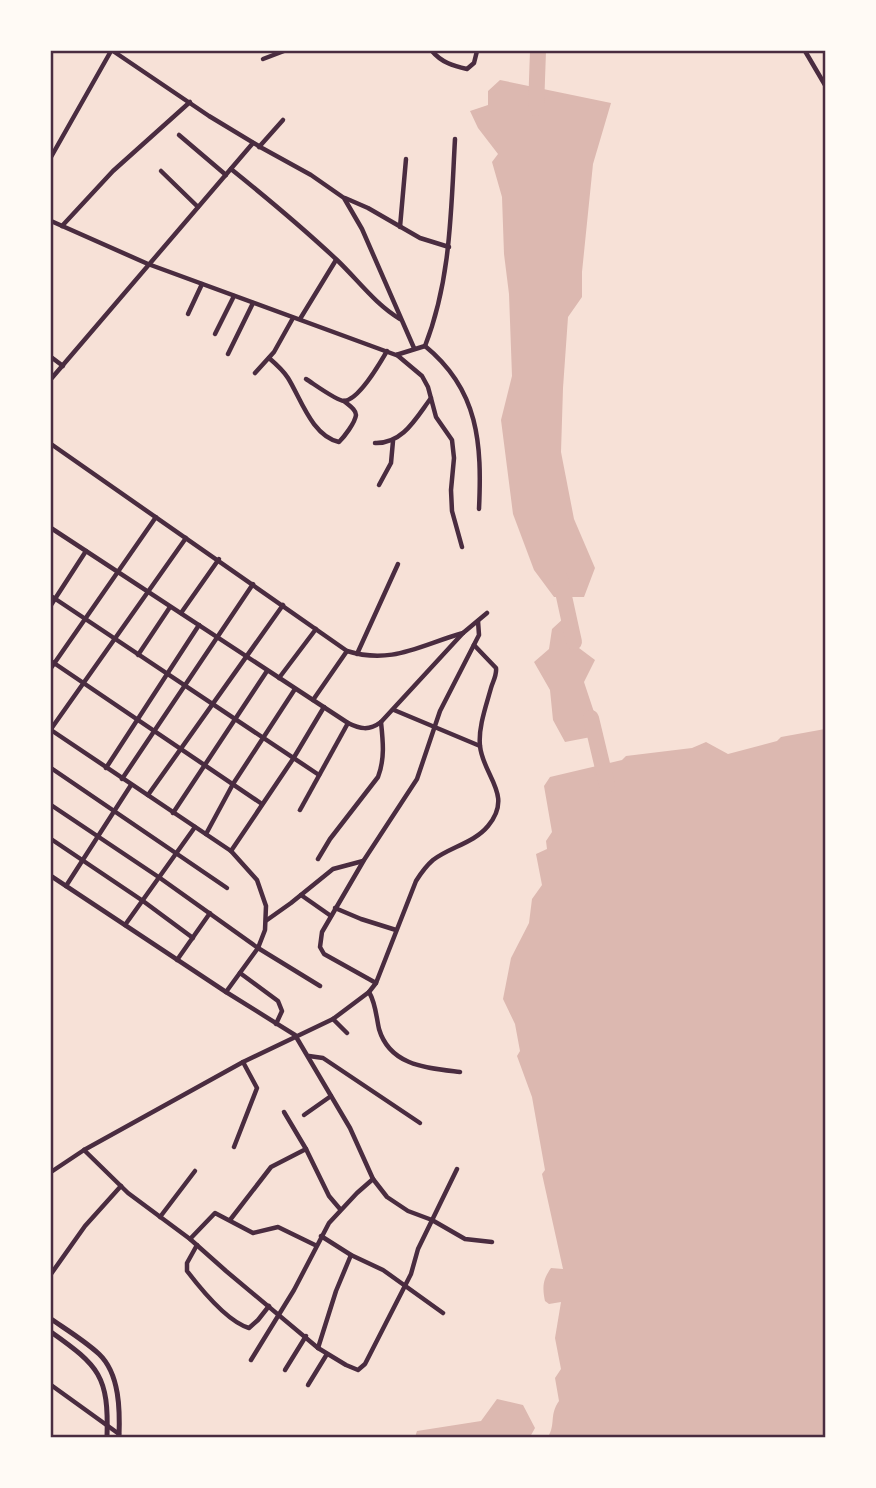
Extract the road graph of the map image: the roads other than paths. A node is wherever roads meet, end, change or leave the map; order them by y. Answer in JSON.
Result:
{"nodes":[{"id":1,"x":112,"y":51,"type":"edge"},
{"id":2,"x":284,"y":51,"type":"edge"},
{"id":3,"x":432,"y":51,"type":"edge"},
{"id":4,"x":477,"y":51,"type":"edge"},
{"id":5,"x":805,"y":51,"type":"edge"},
{"id":6,"x":263,"y":59,"type":"dead end"},
{"id":7,"x":825,"y":85,"type":"edge"},
{"id":8,"x":190,"y":102,"type":"junction"},
{"id":9,"x":283,"y":120,"type":"dead end"},
{"id":10,"x":179,"y":135,"type":"dead end"},
{"id":11,"x":455,"y":139,"type":"dead end"},
{"id":12,"x":253,"y":143,"type":"junction"},
{"id":13,"x":260,"y":147,"type":"junction"},
{"id":14,"x":51,"y":157,"type":"edge"},
{"id":15,"x":407,"y":159,"type":"dead end"},
{"id":16,"x":231,"y":169,"type":"junction"},
{"id":17,"x":161,"y":171,"type":"dead end"},
{"id":18,"x":226,"y":175,"type":"junction"},
{"id":19,"x":344,"y":198,"type":"junction"},
{"id":20,"x":198,"y":206,"type":"junction"},
{"id":21,"x":51,"y":221,"type":"edge"},
{"id":22,"x":62,"y":226,"type":"junction"},
{"id":23,"x":400,"y":227,"type":"junction"},
{"id":24,"x":449,"y":247,"type":"junction"},
{"id":25,"x":337,"y":260,"type":"junction"},
{"id":26,"x":148,"y":264,"type":"junction"},
{"id":27,"x":202,"y":284,"type":"junction"},
{"id":28,"x":234,"y":296,"type":"junction"},
{"id":29,"x":253,"y":303,"type":"junction"},
{"id":30,"x":188,"y":314,"type":"dead end"},
{"id":31,"x":293,"y":318,"type":"junction"},
{"id":32,"x":300,"y":319,"type":"junction"},
{"id":33,"x":402,"y":321,"type":"junction"},
{"id":34,"x":215,"y":334,"type":"dead end"},
{"id":35,"x":425,"y":346,"type":"junction"},
{"id":36,"x":414,"y":348,"type":"junction"},
{"id":37,"x":387,"y":351,"type":"junction"},
{"id":38,"x":228,"y":354,"type":"dead end"},
{"id":39,"x":396,"y":355,"type":"junction"},
{"id":40,"x":51,"y":357,"type":"edge"},
{"id":41,"x":269,"y":358,"type":"junction"},
{"id":42,"x":63,"y":366,"type":"junction"},
{"id":43,"x":255,"y":373,"type":"dead end"},
{"id":44,"x":51,"y":379,"type":"edge"},
{"id":45,"x":306,"y":379,"type":"dead end"},
{"id":46,"x":431,"y":398,"type":"junction"},
{"id":47,"x":344,"y":401,"type":"junction"},
{"id":48,"x":393,"y":441,"type":"junction"},
{"id":49,"x":375,"y":443,"type":"dead end"},
{"id":50,"x":51,"y":444,"type":"edge"},
{"id":51,"x":379,"y":485,"type":"dead end"},
{"id":52,"x":479,"y":509,"type":"dead end"},
{"id":53,"x":156,"y":517,"type":"junction"},
{"id":54,"x":52,"y":531,"type":"edge"},
{"id":55,"x":186,"y":538,"type":"junction"},
{"id":56,"x":463,"y":547,"type":"dead end"},
{"id":57,"x":86,"y":551,"type":"junction"},
{"id":58,"x":219,"y":559,"type":"junction"},
{"id":59,"x":398,"y":564,"type":"dead end"},
{"id":60,"x":118,"y":572,"type":"junction"},
{"id":61,"x":253,"y":584,"type":"junction"},
{"id":62,"x":147,"y":591,"type":"junction"},
{"id":63,"x":53,"y":598,"type":"edge"},
{"id":64,"x":51,"y":605,"type":"edge"},
{"id":65,"x":283,"y":605,"type":"junction"},
{"id":66,"x":170,"y":607,"type":"junction"},
{"id":67,"x":181,"y":613,"type":"junction"},
{"id":68,"x":487,"y":613,"type":"dead end"},
{"id":69,"x":84,"y":619,"type":"junction"},
{"id":70,"x":478,"y":620,"type":"junction"},
{"id":71,"x":199,"y":625,"type":"junction"},
{"id":72,"x":316,"y":629,"type":"junction"},
{"id":73,"x":463,"y":633,"type":"junction"},
{"id":74,"x":217,"y":636,"type":"junction"},
{"id":75,"x":113,"y":638,"type":"junction"},
{"id":76,"x":474,"y":645,"type":"junction"},
{"id":77,"x":347,"y":651,"type":"junction"},
{"id":78,"x":357,"y":654,"type":"junction"},
{"id":79,"x":138,"y":655,"type":"junction"},
{"id":80,"x":247,"y":657,"type":"junction"},
{"id":81,"x":52,"y":664,"type":"edge"},
{"id":82,"x":267,"y":671,"type":"junction"},
{"id":83,"x":166,"y":674,"type":"junction"},
{"id":84,"x":279,"y":678,"type":"junction"},
{"id":85,"x":84,"y":682,"type":"junction"},
{"id":86,"x":184,"y":687,"type":"junction"},
{"id":87,"x":295,"y":689,"type":"junction"},
{"id":88,"x":313,"y":700,"type":"junction"},
{"id":89,"x":211,"y":705,"type":"junction"},
{"id":90,"x":324,"y":707,"type":"junction"},
{"id":91,"x":394,"y":710,"type":"junction"},
{"id":92,"x":138,"y":719,"type":"junction"},
{"id":93,"x":235,"y":721,"type":"junction"},
{"id":94,"x":381,"y":722,"type":"junction"},
{"id":95,"x":348,"y":723,"type":"junction"},
{"id":96,"x":435,"y":728,"type":"junction"},
{"id":97,"x":51,"y":730,"type":"edge"},
{"id":98,"x":154,"y":730,"type":"junction"},
{"id":99,"x":263,"y":740,"type":"junction"},
{"id":100,"x":480,"y":746,"type":"junction"},
{"id":101,"x":181,"y":748,"type":"junction"},
{"id":102,"x":293,"y":759,"type":"junction"},
{"id":103,"x":205,"y":765,"type":"junction"},
{"id":104,"x":51,"y":768,"type":"edge"},
{"id":105,"x":106,"y":768,"type":"junction"},
{"id":106,"x":319,"y":775,"type":"junction"},
{"id":107,"x":122,"y":779,"type":"junction"},
{"id":108,"x":131,"y":785,"type":"junction"},
{"id":109,"x":233,"y":785,"type":"junction"},
{"id":110,"x":147,"y":796,"type":"junction"},
{"id":111,"x":262,"y":804,"type":"junction"},
{"id":112,"x":51,"y":805,"type":"edge"},
{"id":113,"x":300,"y":810,"type":"dead end"},
{"id":114,"x":116,"y":812,"type":"junction"},
{"id":115,"x":173,"y":813,"type":"junction"},
{"id":116,"x":195,"y":827,"type":"junction"},
{"id":117,"x":205,"y":834,"type":"junction"},
{"id":118,"x":99,"y":838,"type":"junction"},
{"id":119,"x":51,"y":839,"type":"edge"},
{"id":120,"x":231,"y":851,"type":"junction"},
{"id":121,"x":176,"y":854,"type":"junction"},
{"id":122,"x":318,"y":859,"type":"dead end"},
{"id":123,"x":83,"y":860,"type":"junction"},
{"id":124,"x":364,"y":860,"type":"junction"},
{"id":125,"x":51,"y":876,"type":"edge"},
{"id":126,"x":160,"y":878,"type":"junction"},
{"id":127,"x":66,"y":886,"type":"junction"},
{"id":128,"x":227,"y":888,"type":"dead end"},
{"id":129,"x":301,"y":895,"type":"junction"},
{"id":130,"x":144,"y":901,"type":"junction"},
{"id":131,"x":335,"y":908,"type":"junction"},
{"id":132,"x":210,"y":914,"type":"junction"},
{"id":133,"x":331,"y":916,"type":"junction"},
{"id":134,"x":267,"y":920,"type":"junction"},
{"id":135,"x":125,"y":925,"type":"junction"},
{"id":136,"x":396,"y":930,"type":"junction"},
{"id":137,"x":193,"y":937,"type":"junction"},
{"id":138,"x":258,"y":948,"type":"junction"},
{"id":139,"x":177,"y":960,"type":"junction"},
{"id":140,"x":240,"y":973,"type":"junction"},
{"id":141,"x":376,"y":983,"type":"junction"},
{"id":142,"x":320,"y":986,"type":"dead end"},
{"id":143,"x":226,"y":992,"type":"junction"},
{"id":144,"x":369,"y":992,"type":"junction"},
{"id":145,"x":333,"y":1019,"type":"junction"},
{"id":146,"x":276,"y":1024,"type":"junction"},
{"id":147,"x":347,"y":1033,"type":"dead end"},
{"id":148,"x":295,"y":1035,"type":"junction"},
{"id":149,"x":308,"y":1056,"type":"junction"},
{"id":150,"x":243,"y":1062,"type":"junction"},
{"id":151,"x":460,"y":1072,"type":"dead end"},
{"id":152,"x":331,"y":1096,"type":"junction"},
{"id":153,"x":284,"y":1112,"type":"dead end"},
{"id":154,"x":303,"y":1115,"type":"dead end"},
{"id":155,"x":420,"y":1123,"type":"dead end"},
{"id":156,"x":234,"y":1147,"type":"dead end"},
{"id":157,"x":306,"y":1149,"type":"junction"},
{"id":158,"x":84,"y":1150,"type":"junction"},
{"id":159,"x":457,"y":1169,"type":"dead end"},
{"id":160,"x":195,"y":1171,"type":"dead end"},
{"id":161,"x":51,"y":1172,"type":"edge"},
{"id":162,"x":373,"y":1179,"type":"junction"},
{"id":163,"x":121,"y":1186,"type":"junction"},
{"id":164,"x":340,"y":1209,"type":"junction"},
{"id":165,"x":160,"y":1217,"type":"junction"},
{"id":166,"x":230,"y":1220,"type":"junction"},
{"id":167,"x":432,"y":1220,"type":"junction"},
{"id":168,"x":321,"y":1236,"type":"junction"},
{"id":169,"x":190,"y":1239,"type":"junction"},
{"id":170,"x":492,"y":1242,"type":"dead end"},
{"id":171,"x":197,"y":1245,"type":"junction"},
{"id":172,"x":315,"y":1245,"type":"junction"},
{"id":173,"x":351,"y":1255,"type":"junction"},
{"id":174,"x":51,"y":1275,"type":"edge"},
{"id":175,"x":404,"y":1284,"type":"junction"},
{"id":176,"x":269,"y":1306,"type":"junction"},
{"id":177,"x":443,"y":1313,"type":"dead end"},
{"id":178,"x":278,"y":1314,"type":"junction"},
{"id":179,"x":51,"y":1319,"type":"edge"},
{"id":180,"x":51,"y":1332,"type":"edge"},
{"id":181,"x":306,"y":1336,"type":"junction"},
{"id":182,"x":318,"y":1348,"type":"junction"},
{"id":183,"x":327,"y":1354,"type":"junction"},
{"id":184,"x":251,"y":1360,"type":"dead end"},
{"id":185,"x":285,"y":1370,"type":"dead end"},
{"id":186,"x":51,"y":1385,"type":"edge"},
{"id":187,"x":308,"y":1385,"type":"dead end"},
{"id":188,"x":107,"y":1425,"type":"junction"},
{"id":189,"x":120,"y":1436,"type":"edge"},
{"id":190,"x":107,"y":1437,"type":"edge"}],
"edges":[{"from":1,"to":8,"type":"street"},
{"from":1,"to":14,"type":"street"},
{"from":2,"to":6,"type":"street"},
{"from":3,"to":4,"type":"street"},
{"from":5,"to":7,"type":"street"},
{"from":8,"to":12,"type":"street"},
{"from":8,"to":22,"type":"street"},
{"from":9,"to":13,"type":"street"},
{"from":10,"to":18,"type":"street"},
{"from":11,"to":24,"type":"street"},
{"from":12,"to":13,"type":"street"},
{"from":12,"to":16,"type":"street"},
{"from":13,"to":19,"type":"street"},
{"from":15,"to":23,"type":"street"},
{"from":16,"to":18,"type":"street"},
{"from":16,"to":25,"type":"street"},
{"from":17,"to":20,"type":"street"},
{"from":18,"to":20,"type":"street"},
{"from":19,"to":23,"type":"street"},
{"from":19,"to":33,"type":"street"},
{"from":20,"to":26,"type":"street"},
{"from":21,"to":22,"type":"street"},
{"from":22,"to":26,"type":"street"},
{"from":23,"to":24,"type":"street"},
{"from":24,"to":35,"type":"street"},
{"from":25,"to":32,"type":"street"},
{"from":25,"to":33,"type":"street"},
{"from":26,"to":27,"type":"street"},
{"from":26,"to":42,"type":"street"},
{"from":27,"to":28,"type":"street"},
{"from":27,"to":30,"type":"street"},
{"from":28,"to":29,"type":"street"},
{"from":28,"to":34,"type":"street"},
{"from":29,"to":31,"type":"street"},
{"from":29,"to":38,"type":"street"},
{"from":31,"to":32,"type":"street"},
{"from":31,"to":41,"type":"street"},
{"from":32,"to":37,"type":"street"},
{"from":33,"to":36,"type":"street"},
{"from":35,"to":36,"type":"street"},
{"from":35,"to":52,"type":"street"},
{"from":36,"to":39,"type":"street"},
{"from":37,"to":39,"type":"street"},
{"from":37,"to":47,"type":"street"},
{"from":39,"to":46,"type":"street"},
{"from":40,"to":42,"type":"street"},
{"from":41,"to":43,"type":"street"},
{"from":41,"to":47,"type":"street"},
{"from":42,"to":44,"type":"street"},
{"from":45,"to":47,"type":"street"},
{"from":46,"to":48,"type":"street"},
{"from":46,"to":56,"type":"street"},
{"from":48,"to":49,"type":"street"},
{"from":48,"to":51,"type":"street"},
{"from":50,"to":53,"type":"street"},
{"from":53,"to":55,"type":"street"},
{"from":53,"to":60,"type":"street"},
{"from":54,"to":57,"type":"street"},
{"from":55,"to":58,"type":"street"},
{"from":55,"to":62,"type":"street"},
{"from":57,"to":60,"type":"street"},
{"from":57,"to":63,"type":"street"},
{"from":58,"to":61,"type":"street"},
{"from":58,"to":67,"type":"street"},
{"from":59,"to":78,"type":"street"},
{"from":60,"to":62,"type":"street"},
{"from":60,"to":69,"type":"street"},
{"from":61,"to":65,"type":"street"},
{"from":61,"to":74,"type":"street"},
{"from":62,"to":66,"type":"street"},
{"from":62,"to":75,"type":"street"},
{"from":63,"to":64,"type":"street"},
{"from":63,"to":69,"type":"street"},
{"from":65,"to":72,"type":"street"},
{"from":65,"to":80,"type":"street"},
{"from":66,"to":67,"type":"street"},
{"from":66,"to":79,"type":"street"},
{"from":67,"to":71,"type":"street"},
{"from":68,"to":70,"type":"street"},
{"from":69,"to":75,"type":"street"},
{"from":69,"to":81,"type":"street"},
{"from":70,"to":73,"type":"street"},
{"from":70,"to":76,"type":"street"},
{"from":71,"to":74,"type":"street"},
{"from":71,"to":83,"type":"street"},
{"from":72,"to":77,"type":"street"},
{"from":72,"to":84,"type":"street"},
{"from":73,"to":78,"type":"street"},
{"from":73,"to":91,"type":"street"},
{"from":74,"to":80,"type":"street"},
{"from":74,"to":86,"type":"street"},
{"from":75,"to":79,"type":"street"},
{"from":75,"to":85,"type":"street"},
{"from":76,"to":96,"type":"street"},
{"from":76,"to":100,"type":"street"},
{"from":77,"to":78,"type":"street"},
{"from":77,"to":88,"type":"street"},
{"from":79,"to":83,"type":"street"},
{"from":80,"to":82,"type":"street"},
{"from":80,"to":89,"type":"street"},
{"from":81,"to":85,"type":"street"},
{"from":82,"to":84,"type":"street"},
{"from":82,"to":93,"type":"street"},
{"from":83,"to":86,"type":"street"},
{"from":83,"to":92,"type":"street"},
{"from":84,"to":87,"type":"street"},
{"from":85,"to":92,"type":"street"},
{"from":85,"to":97,"type":"street"},
{"from":86,"to":89,"type":"street"},
{"from":86,"to":98,"type":"street"},
{"from":87,"to":88,"type":"street"},
{"from":87,"to":99,"type":"street"},
{"from":88,"to":90,"type":"street"},
{"from":89,"to":93,"type":"street"},
{"from":89,"to":101,"type":"street"},
{"from":90,"to":95,"type":"street"},
{"from":90,"to":102,"type":"street"},
{"from":91,"to":94,"type":"street"},
{"from":91,"to":96,"type":"street"},
{"from":92,"to":98,"type":"street"},
{"from":92,"to":105,"type":"street"},
{"from":93,"to":99,"type":"street"},
{"from":93,"to":103,"type":"street"},
{"from":94,"to":95,"type":"street"},
{"from":94,"to":122,"type":"street"},
{"from":95,"to":106,"type":"street"},
{"from":96,"to":100,"type":"street"},
{"from":96,"to":124,"type":"street"},
{"from":97,"to":105,"type":"street"},
{"from":98,"to":101,"type":"street"},
{"from":98,"to":107,"type":"street"},
{"from":99,"to":102,"type":"street"},
{"from":99,"to":109,"type":"street"},
{"from":100,"to":136,"type":"street"},
{"from":101,"to":103,"type":"street"},
{"from":101,"to":110,"type":"street"},
{"from":102,"to":106,"type":"street"},
{"from":102,"to":111,"type":"street"},
{"from":103,"to":109,"type":"street"},
{"from":103,"to":115,"type":"street"},
{"from":104,"to":114,"type":"street"},
{"from":105,"to":107,"type":"street"},
{"from":106,"to":113,"type":"street"},
{"from":107,"to":108,"type":"street"},
{"from":108,"to":110,"type":"street"},
{"from":108,"to":114,"type":"street"},
{"from":109,"to":111,"type":"street"},
{"from":109,"to":117,"type":"street"},
{"from":110,"to":115,"type":"street"},
{"from":111,"to":120,"type":"street"},
{"from":112,"to":118,"type":"street"},
{"from":114,"to":118,"type":"street"},
{"from":114,"to":121,"type":"street"},
{"from":115,"to":116,"type":"street"},
{"from":116,"to":117,"type":"street"},
{"from":116,"to":121,"type":"street"},
{"from":117,"to":120,"type":"street"},
{"from":118,"to":123,"type":"street"},
{"from":118,"to":126,"type":"street"},
{"from":119,"to":123,"type":"street"},
{"from":120,"to":134,"type":"street"},
{"from":121,"to":126,"type":"street"},
{"from":121,"to":128,"type":"street"},
{"from":123,"to":127,"type":"street"},
{"from":123,"to":130,"type":"street"},
{"from":124,"to":129,"type":"street"},
{"from":124,"to":131,"type":"street"},
{"from":125,"to":127,"type":"street"},
{"from":126,"to":130,"type":"street"},
{"from":126,"to":132,"type":"street"},
{"from":127,"to":135,"type":"street"},
{"from":129,"to":133,"type":"street"},
{"from":129,"to":134,"type":"street"},
{"from":130,"to":135,"type":"street"},
{"from":130,"to":137,"type":"street"},
{"from":131,"to":133,"type":"street"},
{"from":131,"to":136,"type":"street"},
{"from":132,"to":137,"type":"street"},
{"from":132,"to":138,"type":"street"},
{"from":133,"to":141,"type":"street"},
{"from":134,"to":138,"type":"street"},
{"from":135,"to":139,"type":"street"},
{"from":136,"to":141,"type":"street"},
{"from":137,"to":139,"type":"street"},
{"from":138,"to":140,"type":"street"},
{"from":138,"to":142,"type":"street"},
{"from":139,"to":143,"type":"street"},
{"from":140,"to":143,"type":"street"},
{"from":140,"to":146,"type":"street"},
{"from":141,"to":144,"type":"street"},
{"from":143,"to":146,"type":"street"},
{"from":144,"to":145,"type":"street"},
{"from":144,"to":151,"type":"street"},
{"from":145,"to":147,"type":"street"},
{"from":145,"to":148,"type":"street"},
{"from":146,"to":148,"type":"street"},
{"from":148,"to":149,"type":"street"},
{"from":148,"to":150,"type":"street"},
{"from":149,"to":152,"type":"street"},
{"from":149,"to":155,"type":"street"},
{"from":150,"to":156,"type":"street"},
{"from":150,"to":158,"type":"street"},
{"from":152,"to":154,"type":"street"},
{"from":152,"to":162,"type":"street"},
{"from":153,"to":157,"type":"street"},
{"from":157,"to":164,"type":"street"},
{"from":157,"to":166,"type":"street"},
{"from":158,"to":161,"type":"street"},
{"from":158,"to":163,"type":"street"},
{"from":159,"to":167,"type":"street"},
{"from":160,"to":165,"type":"street"},
{"from":162,"to":164,"type":"street"},
{"from":162,"to":167,"type":"street"},
{"from":163,"to":165,"type":"street"},
{"from":163,"to":174,"type":"street"},
{"from":164,"to":168,"type":"street"},
{"from":165,"to":169,"type":"street"},
{"from":166,"to":169,"type":"street"},
{"from":166,"to":172,"type":"street"},
{"from":167,"to":170,"type":"street"},
{"from":167,"to":175,"type":"street"},
{"from":168,"to":172,"type":"street"},
{"from":168,"to":173,"type":"street"},
{"from":169,"to":171,"type":"street"},
{"from":171,"to":176,"type":"street"},
{"from":171,"to":176,"type":"street"},
{"from":172,"to":178,"type":"street"},
{"from":173,"to":175,"type":"street"},
{"from":173,"to":182,"type":"street"},
{"from":175,"to":177,"type":"street"},
{"from":175,"to":183,"type":"street"},
{"from":176,"to":178,"type":"street"},
{"from":178,"to":181,"type":"street"},
{"from":178,"to":184,"type":"street"},
{"from":179,"to":189,"type":"main road"},
{"from":180,"to":188,"type":"main road"},
{"from":181,"to":182,"type":"street"},
{"from":181,"to":185,"type":"street"},
{"from":182,"to":183,"type":"street"},
{"from":183,"to":187,"type":"street"},
{"from":186,"to":188,"type":"street"},
{"from":188,"to":189,"type":"street"},
{"from":188,"to":190,"type":"main road"}]}
